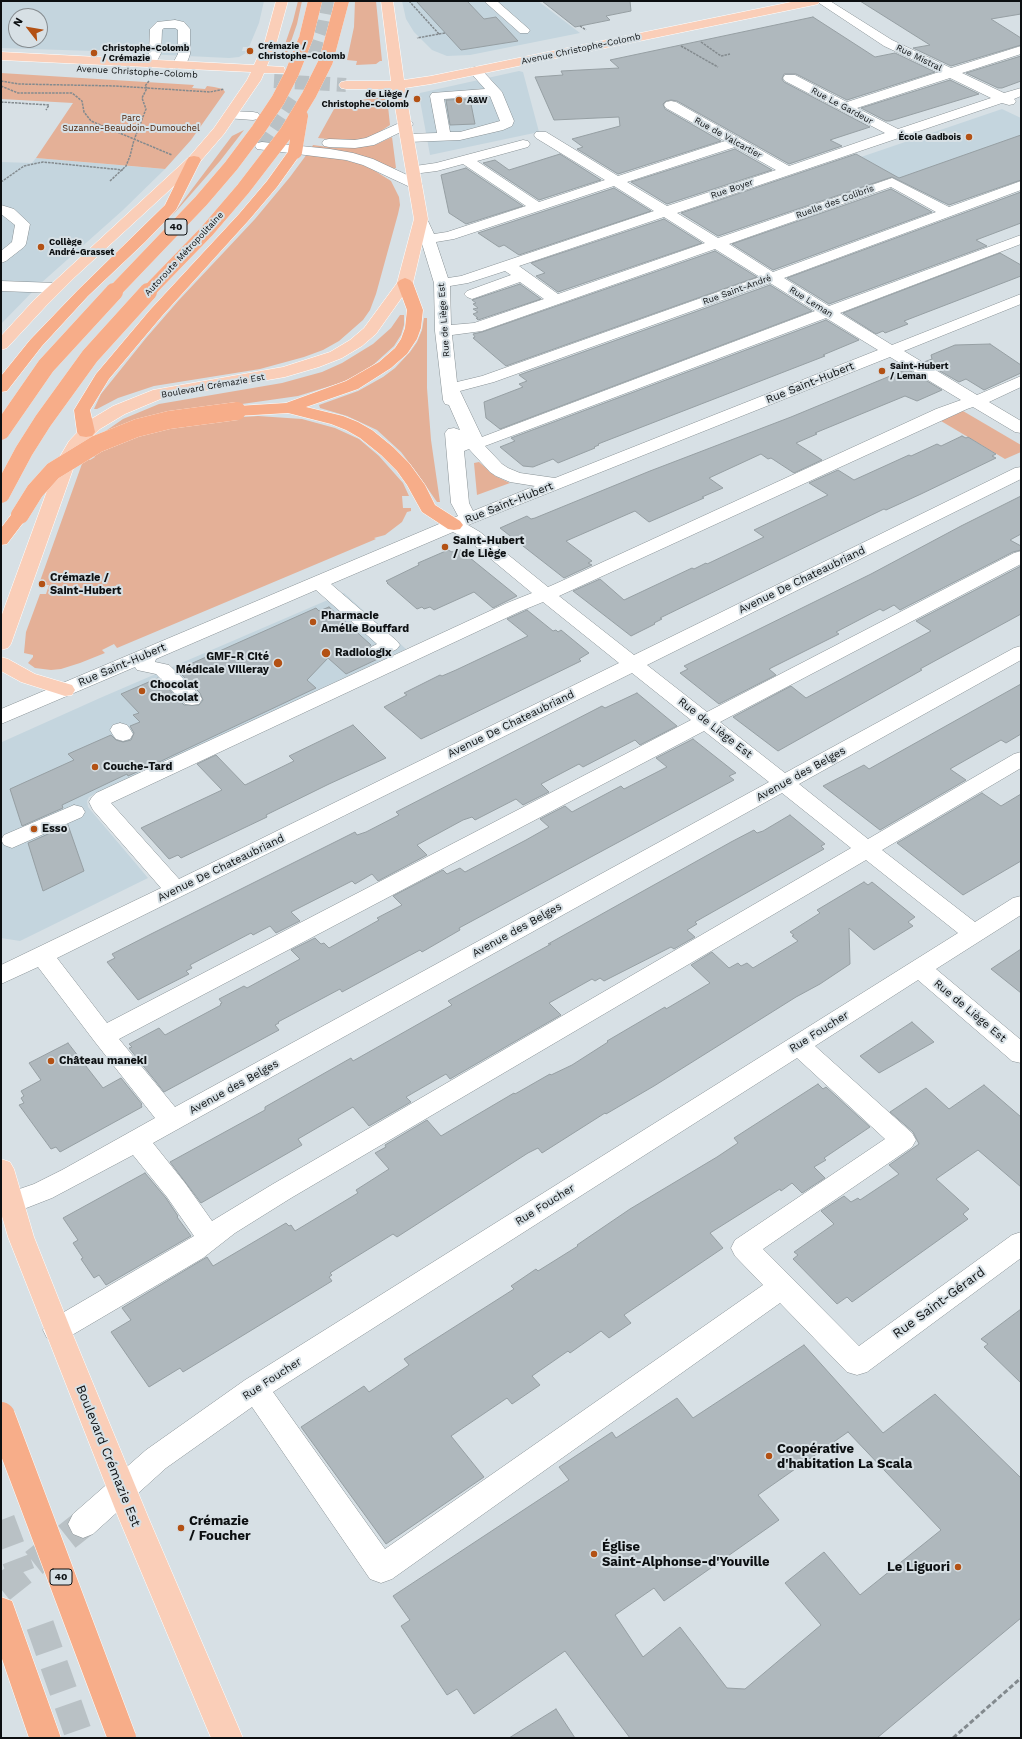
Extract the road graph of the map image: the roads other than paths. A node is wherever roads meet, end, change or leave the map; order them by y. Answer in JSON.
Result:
{"nodes":[{"id":1,"x":282,"y":1,"type":"edge"},
{"id":2,"x":315,"y":1,"type":"edge"},
{"id":3,"x":342,"y":1,"type":"edge"},
{"id":4,"x":387,"y":1,"type":"edge"},
{"id":5,"x":490,"y":1,"type":"edge"},
{"id":6,"x":773,"y":1,"type":"edge"},
{"id":7,"x":814,"y":1,"type":"edge"},
{"id":8,"x":822,"y":1,"type":"edge"},
{"id":9,"x":524,"y":30,"type":"dead end"},
{"id":10,"x":1021,"y":50,"type":"edge"},
{"id":11,"x":1,"y":56,"type":"edge"},
{"id":12,"x":1,"y":64,"type":"edge"},
{"id":13,"x":150,"y":64,"type":"junction"},
{"id":14,"x":178,"y":65,"type":"junction"},
{"id":15,"x":475,"y":71,"type":"junction"},
{"id":16,"x":950,"y":73,"type":"junction"},
{"id":17,"x":256,"y":74,"type":"junction"},
{"id":18,"x":277,"y":76,"type":"tunnel mouth"},
{"id":19,"x":790,"y":78,"type":"dead end"},
{"id":20,"x":349,"y":79,"type":"tunnel mouth"},
{"id":21,"x":397,"y":80,"type":"junction"},
{"id":22,"x":495,"y":92,"type":"junction"},
{"id":23,"x":1021,"y":92,"type":"edge"},
{"id":24,"x":1002,"y":98,"type":"junction"},
{"id":25,"x":671,"y":105,"type":"dead end"},
{"id":26,"x":302,"y":107,"type":"junction"},
{"id":27,"x":846,"y":107,"type":"junction"},
{"id":28,"x":1021,"y":107,"type":"edge"},
{"id":29,"x":231,"y":115,"type":"junction"},
{"id":30,"x":253,"y":116,"type":"dead end"},
{"id":31,"x":406,"y":124,"type":"junction"},
{"id":32,"x":895,"y":134,"type":"junction"},
{"id":33,"x":541,"y":135,"type":"dead end"},
{"id":34,"x":444,"y":136,"type":"junction"},
{"id":35,"x":408,"y":138,"type":"junction"},
{"id":36,"x":736,"y":142,"type":"junction"},
{"id":37,"x":523,"y":144,"type":"dead end"},
{"id":38,"x":465,"y":159,"type":"junction"},
{"id":39,"x":194,"y":160,"type":"junction"},
{"id":40,"x":786,"y":170,"type":"junction"},
{"id":41,"x":414,"y":177,"type":"junction"},
{"id":42,"x":616,"y":182,"type":"junction"},
{"id":43,"x":1021,"y":185,"type":"edge"},
{"id":44,"x":537,"y":207,"type":"junction"},
{"id":45,"x":1,"y":209,"type":"edge"},
{"id":46,"x":473,"y":211,"type":"dead end"},
{"id":47,"x":666,"y":212,"type":"junction"},
{"id":48,"x":948,"y":212,"type":"junction"},
{"id":49,"x":420,"y":219,"type":"junction"},
{"id":50,"x":477,"y":227,"type":"junction"},
{"id":51,"x":428,"y":238,"type":"junction"},
{"id":52,"x":1021,"y":238,"type":"edge"},
{"id":53,"x":718,"y":244,"type":"junction"},
{"id":54,"x":507,"y":265,"type":"junction"},
{"id":55,"x":6,"y":269,"type":"edge"},
{"id":56,"x":771,"y":278,"type":"junction"},
{"id":57,"x":527,"y":280,"type":"junction"},
{"id":58,"x":405,"y":283,"type":"junction"},
{"id":59,"x":442,"y":283,"type":"junction"},
{"id":60,"x":55,"y":288,"type":"junction"},
{"id":61,"x":510,"y":290,"type":"dead end"},
{"id":62,"x":472,"y":294,"type":"dead end"},
{"id":63,"x":1021,"y":299,"type":"edge"},
{"id":64,"x":556,"y":300,"type":"junction"},
{"id":65,"x":827,"y":312,"type":"junction"},
{"id":66,"x":443,"y":331,"type":"junction"},
{"id":67,"x":1,"y":345,"type":"edge"},
{"id":68,"x":890,"y":351,"type":"junction"},
{"id":69,"x":1021,"y":381,"type":"edge"},
{"id":70,"x":1,"y":387,"type":"edge"},
{"id":71,"x":450,"y":387,"type":"junction"},
{"id":72,"x":975,"y":401,"type":"junction"},
{"id":73,"x":288,"y":408,"type":"junction"},
{"id":74,"x":1021,"y":428,"type":"edge"},
{"id":75,"x":1,"y":431,"type":"edge"},
{"id":76,"x":86,"y":432,"type":"junction"},
{"id":77,"x":475,"y":444,"type":"junction"},
{"id":78,"x":456,"y":447,"type":"junction"},
{"id":79,"x":1021,"y":472,"type":"edge"},
{"id":80,"x":556,"y":484,"type":"junction"},
{"id":81,"x":1,"y":494,"type":"edge"},
{"id":82,"x":462,"y":521,"type":"junction"},
{"id":83,"x":1,"y":540,"type":"edge"},
{"id":84,"x":1021,"y":558,"type":"edge"},
{"id":85,"x":318,"y":582,"type":"junction"},
{"id":86,"x":546,"y":595,"type":"junction"},
{"id":87,"x":1,"y":644,"type":"edge"},
{"id":88,"x":378,"y":651,"type":"dead end"},
{"id":89,"x":1021,"y":652,"type":"edge"},
{"id":90,"x":148,"y":655,"type":"junction"},
{"id":91,"x":1,"y":663,"type":"edge"},
{"id":92,"x":633,"y":664,"type":"junction"},
{"id":93,"x":65,"y":690,"type":"junction"},
{"id":94,"x":192,"y":699,"type":"dead end"},
{"id":95,"x":1,"y":717,"type":"edge"},
{"id":96,"x":707,"y":722,"type":"junction"},
{"id":97,"x":1021,"y":759,"type":"edge"},
{"id":98,"x":784,"y":783,"type":"junction"},
{"id":99,"x":74,"y":812,"type":"dead end"},
{"id":100,"x":12,"y":840,"type":"dead end"},
{"id":101,"x":867,"y":849,"type":"junction"},
{"id":102,"x":176,"y":890,"type":"junction"},
{"id":103,"x":1021,"y":904,"type":"edge"},
{"id":104,"x":974,"y":934,"type":"junction"},
{"id":105,"x":42,"y":955,"type":"junction"},
{"id":106,"x":920,"y":969,"type":"junction"},
{"id":107,"x":1,"y":975,"type":"edge"},
{"id":108,"x":103,"y":1036,"type":"junction"},
{"id":109,"x":798,"y":1045,"type":"junction"},
{"id":110,"x":1021,"y":1054,"type":"edge"},
{"id":111,"x":172,"y":1121,"type":"junction"},
{"id":112,"x":136,"y":1140,"type":"junction"},
{"id":113,"x":1,"y":1169,"type":"edge"},
{"id":114,"x":10,"y":1203,"type":"junction"},
{"id":115,"x":210,"y":1238,"type":"junction"},
{"id":116,"x":1021,"y":1243,"type":"edge"},
{"id":117,"x":782,"y":1287,"type":"junction"},
{"id":118,"x":57,"y":1330,"type":"junction"},
{"id":119,"x":255,"y":1389,"type":"junction"},
{"id":120,"x":1,"y":1416,"type":"edge"},
{"id":121,"x":122,"y":1489,"type":"junction"},
{"id":122,"x":83,"y":1524,"type":"tunnel mouth"},
{"id":123,"x":1,"y":1612,"type":"edge"},
{"id":124,"x":45,"y":1738,"type":"edge"},
{"id":125,"x":122,"y":1738,"type":"edge"},
{"id":126,"x":227,"y":1738,"type":"edge"}],
"edges":[{"from":1,"to":17,"type":"main road"},
{"from":2,"to":75,"type":"highway","number":"40","bridge":true},
{"from":3,"to":26,"type":"highway","name":"Autoroute Métropolitaine","number":"40","bridge":true},
{"from":4,"to":21,"type":"main road"},
{"from":5,"to":9,"type":"street"},
{"from":6,"to":21,"type":"main road","name":"Avenue Christophe-Colomb"},
{"from":7,"to":15,"type":"main road","name":"Avenue Christophe-Colomb"},
{"from":8,"to":16,"type":"street","name":"Rue Mistral"},
{"from":10,"to":16,"type":"street"},
{"from":11,"to":13,"type":"main road","name":"Avenue Christophe-Colomb"},
{"from":12,"to":17,"type":"main road","name":"Avenue Christophe-Colomb"},
{"from":13,"to":14,"type":"main road","name":"Avenue Christophe-Colomb"},
{"from":13,"to":14,"type":"street"},
{"from":14,"to":17,"type":"main road","name":"Avenue Christophe-Colomb"},
{"from":15,"to":21,"type":"main road","name":"Avenue Christophe-Colomb"},
{"from":15,"to":22,"type":"street"},
{"from":16,"to":24,"type":"street","name":"Rue Mistral"},
{"from":16,"to":27,"type":"street"},
{"from":17,"to":18,"type":"main road","name":"Avenue Christophe-Colomb"},
{"from":17,"to":29,"type":"main road"},
{"from":19,"to":27,"type":"street","name":"Rue Le Gardeur"},
{"from":20,"to":21,"type":"main road","name":"Avenue Christophe-Colomb"},
{"from":21,"to":31,"type":"main road"},
{"from":22,"to":34,"type":"street"},
{"from":22,"to":34,"type":"street"},
{"from":23,"to":24,"type":"street","name":"Rue Boyer"},
{"from":24,"to":28,"type":"street","name":"Rue Mistral"},
{"from":24,"to":32,"type":"street","name":"Rue Boyer"},
{"from":25,"to":36,"type":"street","name":"Rue de Valcartier"},
{"from":26,"to":76,"type":"highway","bridge":true},
{"from":26,"to":81,"type":"highway","name":"Autoroute Métropolitaine","number":"40","bridge":true},
{"from":27,"to":32,"type":"street","name":"Rue Le Gardeur"},
{"from":29,"to":30,"type":"street"},
{"from":29,"to":39,"type":"main road"},
{"from":31,"to":35,"type":"main road"},
{"from":31,"to":41,"type":"street"},
{"from":32,"to":40,"type":"street","name":"Rue Boyer"},
{"from":33,"to":42,"type":"street","name":"Rue Leman"},
{"from":34,"to":35,"type":"street"},
{"from":35,"to":41,"type":"main road"},
{"from":36,"to":40,"type":"street","name":"Rue de Valcartier"},
{"from":36,"to":42,"type":"street"},
{"from":37,"to":38,"type":"street"},
{"from":38,"to":41,"type":"street"},
{"from":38,"to":44,"type":"street"},
{"from":39,"to":60,"type":"main road"},
{"from":39,"to":70,"type":"highway"},
{"from":40,"to":47,"type":"street","name":"Rue Boyer"},
{"from":41,"to":49,"type":"main road","name":"Rue de Liège Est"},
{"from":42,"to":44,"type":"street"},
{"from":42,"to":47,"type":"street","name":"Rue Leman"},
{"from":43,"to":48,"type":"street","name":"Rue Saint-André"},
{"from":44,"to":50,"type":"street"},
{"from":45,"to":55,"type":"street"},
{"from":46,"to":50,"type":"street"},
{"from":47,"to":53,"type":"street","name":"Rue Leman"},
{"from":47,"to":54,"type":"street","name":"Rue Boyer"},
{"from":48,"to":53,"type":"street","name":"Ruelle des Colibris"},
{"from":48,"to":56,"type":"street","name":"Rue Saint-André"},
{"from":49,"to":51,"type":"street","name":"Rue de Liège Est"},
{"from":49,"to":58,"type":"main road","name":"Boulevard Crémazie Est"},
{"from":50,"to":51,"type":"street"},
{"from":51,"to":59,"type":"street","name":"Rue de Liège Est"},
{"from":52,"to":65,"type":"street"},
{"from":53,"to":56,"type":"street","name":"Rue Leman"},
{"from":53,"to":64,"type":"street","name":"Ruelle des Colibris"},
{"from":54,"to":57,"type":"street"},
{"from":54,"to":59,"type":"street","name":"Rue Boyer"},
{"from":55,"to":60,"type":"street"},
{"from":56,"to":65,"type":"street","name":"Rue Leman"},
{"from":56,"to":71,"type":"street","name":"Rue Saint-André"},
{"from":57,"to":61,"type":"street"},
{"from":57,"to":62,"type":"street"},
{"from":57,"to":64,"type":"street"},
{"from":58,"to":73,"type":"highway"},
{"from":58,"to":76,"type":"main road","name":"Boulevard Crémazie Est"},
{"from":59,"to":66,"type":"street","name":"Rue de Liège Est"},
{"from":60,"to":67,"type":"main road"},
{"from":63,"to":68,"type":"street","name":"Rue Saint-Hubert"},
{"from":64,"to":66,"type":"street","name":"Ruelle des Colibris"},
{"from":65,"to":68,"type":"street","name":"Rue Leman"},
{"from":65,"to":77,"type":"street"},
{"from":66,"to":71,"type":"street","name":"Rue de Liège Est"},
{"from":68,"to":72,"type":"street","name":"Rue Leman"},
{"from":68,"to":80,"type":"street","name":"Rue Saint-Hubert"},
{"from":69,"to":72,"type":"street"},
{"from":71,"to":77,"type":"street"},
{"from":71,"to":78,"type":"street","name":"Rue de Liège Est"},
{"from":72,"to":74,"type":"street","name":"Rue Leman"},
{"from":72,"to":86,"type":"street"},
{"from":73,"to":82,"type":"highway"},
{"from":73,"to":83,"type":"highway","bridge":true},
{"from":76,"to":87,"type":"main road","name":"Boulevard Crémazie Est"},
{"from":77,"to":78,"type":"street"},
{"from":77,"to":80,"type":"street"},
{"from":78,"to":82,"type":"street","name":"Rue de Liège Est"},
{"from":79,"to":92,"type":"street","name":"Avenue De Chateaubriand"},
{"from":80,"to":82,"type":"street","name":"Rue Saint-Hubert"},
{"from":82,"to":85,"type":"street","name":"Rue Saint-Hubert"},
{"from":82,"to":86,"type":"street","name":"Rue de Liège Est"},
{"from":84,"to":96,"type":"street"},
{"from":85,"to":88,"type":"street"},
{"from":85,"to":90,"type":"street","name":"Rue Saint-Hubert"},
{"from":86,"to":92,"type":"street","name":"Rue de Liège Est"},
{"from":86,"to":102,"type":"street"},
{"from":89,"to":98,"type":"street","name":"Avenue des Belges"},
{"from":90,"to":93,"type":"street","name":"Rue Saint-Hubert"},
{"from":90,"to":94,"type":"street"},
{"from":91,"to":93,"type":"main road"},
{"from":92,"to":96,"type":"street","name":"Rue de Liège Est"},
{"from":92,"to":102,"type":"street","name":"Avenue De Chateaubriand"},
{"from":93,"to":95,"type":"street","name":"Rue Saint-Hubert"},
{"from":96,"to":98,"type":"street","name":"Rue de Liège Est"},
{"from":96,"to":108,"type":"street"},
{"from":97,"to":101,"type":"street"},
{"from":98,"to":101,"type":"street","name":"Rue de Liège Est"},
{"from":98,"to":111,"type":"street","name":"Avenue des Belges"},
{"from":99,"to":100,"type":"street"},
{"from":101,"to":104,"type":"street","name":"Rue de Liège Est"},
{"from":101,"to":115,"type":"street"},
{"from":102,"to":105,"type":"street","name":"Avenue De Chateaubriand"},
{"from":103,"to":104,"type":"street","name":"Rue Foucher"},
{"from":104,"to":106,"type":"street","name":"Rue Foucher"},
{"from":105,"to":107,"type":"street","name":"Avenue De Chateaubriand"},
{"from":105,"to":108,"type":"street"},
{"from":106,"to":109,"type":"street","name":"Rue Foucher"},
{"from":106,"to":110,"type":"street","name":"Rue de Liège Est"},
{"from":108,"to":111,"type":"street"},
{"from":109,"to":117,"type":"street"},
{"from":109,"to":119,"type":"street","name":"Rue Foucher"},
{"from":111,"to":112,"type":"street","name":"Avenue des Belges"},
{"from":112,"to":114,"type":"street","name":"Avenue des Belges"},
{"from":112,"to":115,"type":"street"},
{"from":113,"to":114,"type":"main road","name":"Boulevard Crémazie Est"},
{"from":114,"to":118,"type":"main road","name":"Boulevard Crémazie Est"},
{"from":115,"to":118,"type":"street"},
{"from":116,"to":117,"type":"street","name":"Rue Saint-Gérard"},
{"from":117,"to":119,"type":"street"},
{"from":118,"to":121,"type":"main road","name":"Boulevard Crémazie Est"},
{"from":119,"to":121,"type":"street","name":"Rue Foucher"},
{"from":120,"to":125,"type":"highway","number":"40","bridge":true},
{"from":121,"to":122,"type":"street","name":"Rue Foucher"},
{"from":121,"to":126,"type":"main road","name":"Boulevard Crémazie Est"},
{"from":123,"to":124,"type":"highway"}]}
